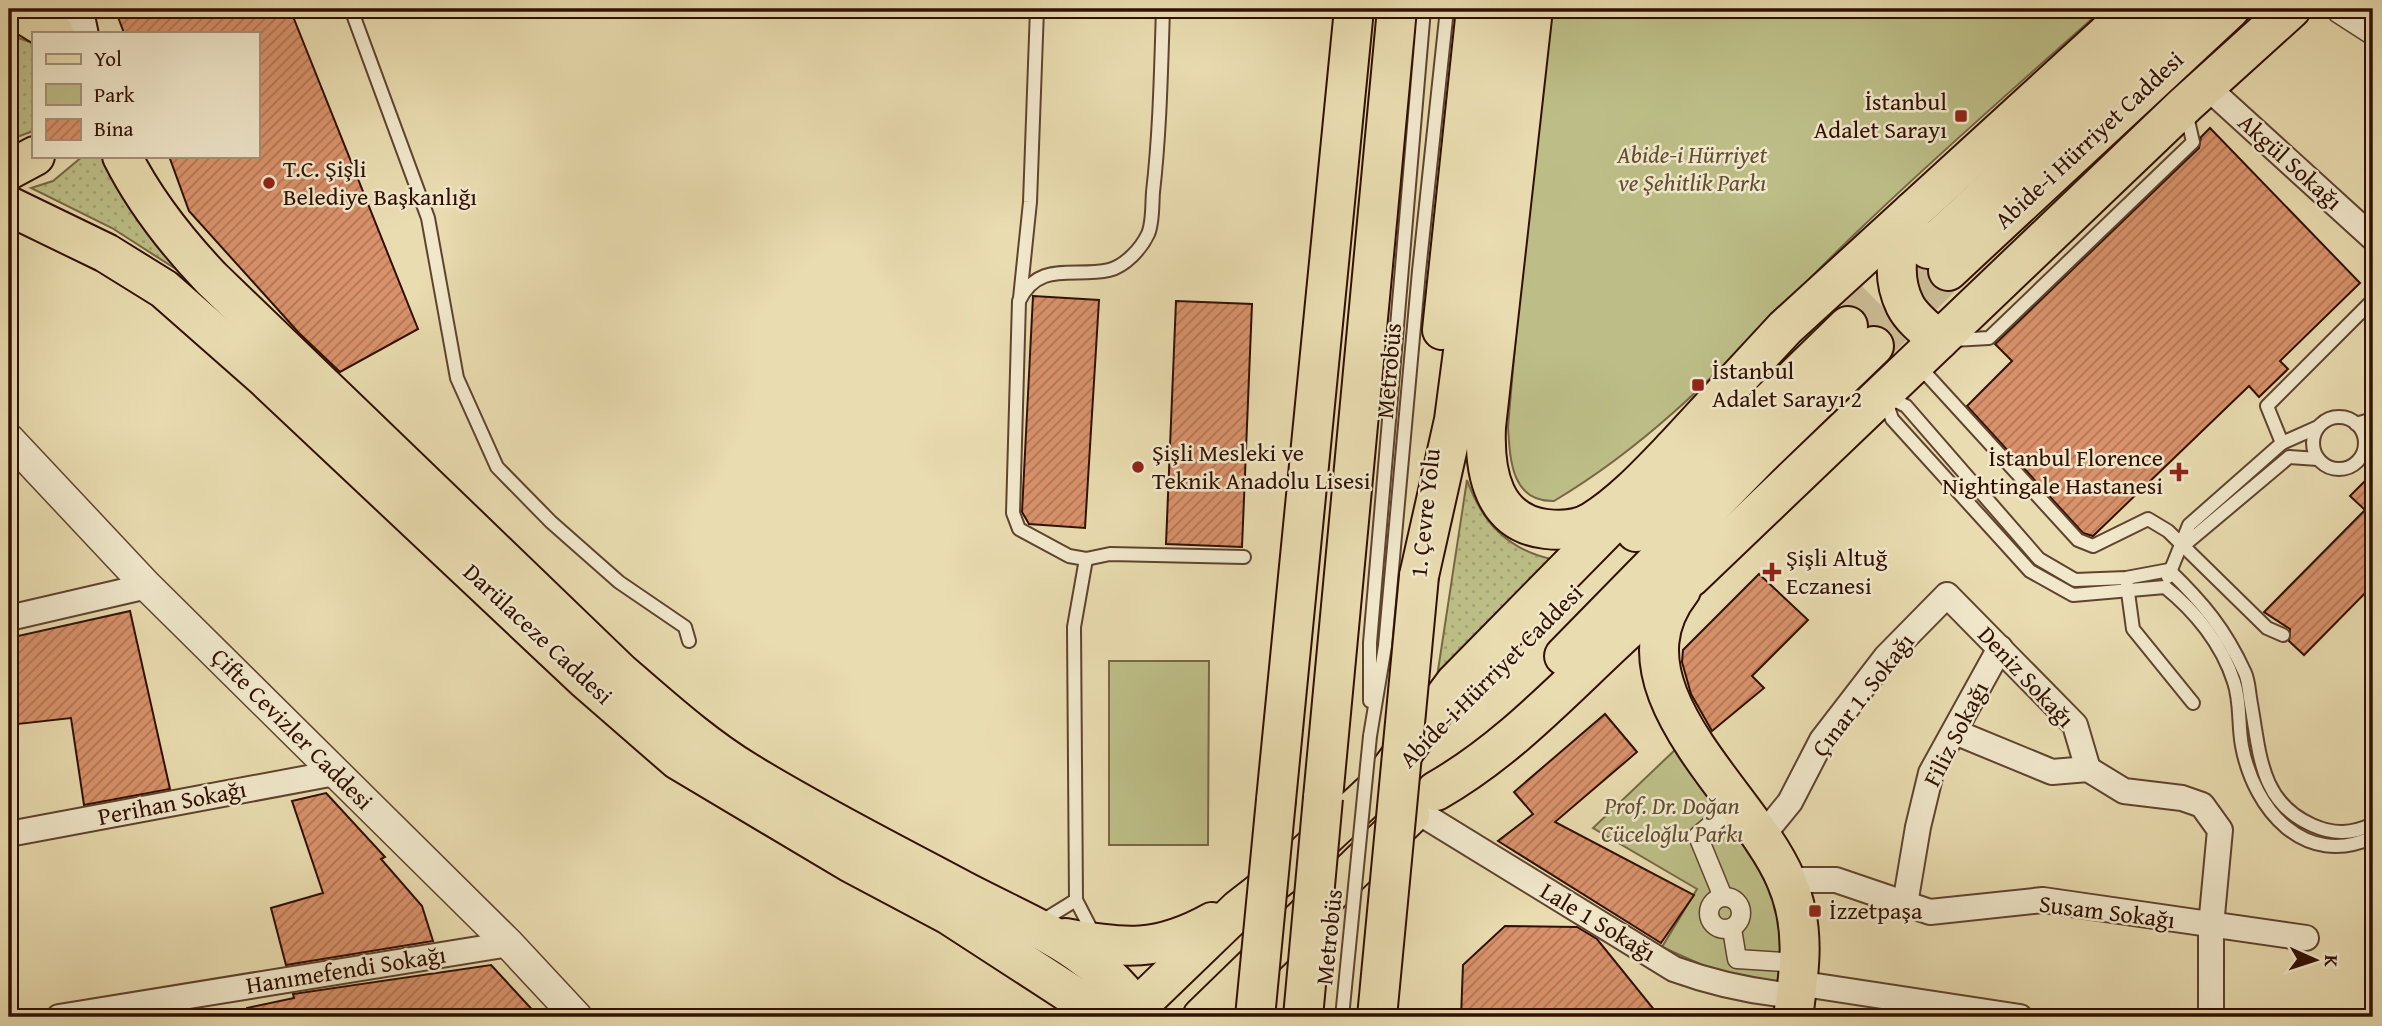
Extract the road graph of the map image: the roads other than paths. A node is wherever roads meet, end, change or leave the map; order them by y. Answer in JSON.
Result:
{"nodes":[{"id":1,"x":76,"y":9,"type":"edge"},
{"id":2,"x":351,"y":9,"type":"edge"},
{"id":3,"x":1037,"y":9,"type":"edge"},
{"id":4,"x":1163,"y":9,"type":"edge"},
{"id":5,"x":1354,"y":9,"type":"edge"},
{"id":6,"x":1397,"y":9,"type":"edge"},
{"id":7,"x":1424,"y":9,"type":"edge"},
{"id":8,"x":1447,"y":9,"type":"edge"},
{"id":9,"x":1476,"y":9,"type":"edge"},
{"id":10,"x":1508,"y":9,"type":"edge"},
{"id":11,"x":1534,"y":9,"type":"edge"},
{"id":12,"x":2134,"y":9,"type":"edge"},
{"id":13,"x":2187,"y":9,"type":"edge"},
{"id":14,"x":2230,"y":9,"type":"edge"},
{"id":15,"x":2291,"y":9,"type":"edge"},
{"id":16,"x":2342,"y":9,"type":"edge"},
{"id":17,"x":9,"y":12,"type":"edge"},
{"id":18,"x":2373,"y":29,"type":"edge"},
{"id":19,"x":52,"y":32,"type":"edge"},
{"id":20,"x":81,"y":32,"type":"edge"},
{"id":21,"x":2195,"y":96,"type":"junction"},
{"id":22,"x":32,"y":158,"type":"edge"},
{"id":23,"x":123,"y":158,"type":"edge"},
{"id":24,"x":9,"y":170,"type":"edge"},
{"id":25,"x":9,"y":206,"type":"edge"},
{"id":26,"x":1914,"y":209,"type":"junction"},
{"id":27,"x":2373,"y":238,"type":"edge"},
{"id":28,"x":1899,"y":278,"type":"junction"},
{"id":29,"x":1986,"y":297,"type":"junction"},
{"id":30,"x":2373,"y":300,"type":"edge"},
{"id":31,"x":1019,"y":301,"type":"junction"},
{"id":32,"x":1784,"y":328,"type":"junction"},
{"id":33,"x":1927,"y":352,"type":"junction"},
{"id":34,"x":1884,"y":395,"type":"junction"},
{"id":35,"x":2373,"y":419,"type":"edge"},
{"id":36,"x":2356,"y":424,"type":"junction"},
{"id":37,"x":2318,"y":427,"type":"junction"},
{"id":38,"x":9,"y":439,"type":"edge"},
{"id":39,"x":2282,"y":443,"type":"junction"},
{"id":40,"x":1673,"y":449,"type":"junction"},
{"id":41,"x":2318,"y":459,"type":"junction"},
{"id":42,"x":2182,"y":547,"type":"junction"},
{"id":43,"x":1244,"y":556,"type":"dead end"},
{"id":44,"x":1086,"y":559,"type":"junction"},
{"id":45,"x":2169,"y":570,"type":"junction"},
{"id":46,"x":1419,"y":576,"type":"junction"},
{"id":47,"x":1691,"y":577,"type":"junction"},
{"id":48,"x":2127,"y":584,"type":"junction"},
{"id":49,"x":147,"y":586,"type":"junction"},
{"id":50,"x":2165,"y":587,"type":"junction"},
{"id":51,"x":1947,"y":595,"type":"joint"},
{"id":52,"x":9,"y":618,"type":"edge"},
{"id":53,"x":2283,"y":635,"type":"dead end"},
{"id":54,"x":689,"y":641,"type":"dead end"},
{"id":55,"x":2000,"y":649,"type":"junction"},
{"id":56,"x":2193,"y":703,"type":"dead end"},
{"id":57,"x":1955,"y":732,"type":"junction"},
{"id":58,"x":1370,"y":736,"type":"junction"},
{"id":59,"x":2088,"y":769,"type":"junction"},
{"id":60,"x":335,"y":773,"type":"junction"},
{"id":61,"x":1374,"y":792,"type":"junction"},
{"id":62,"x":1426,"y":800,"type":"junction"},
{"id":63,"x":1727,"y":811,"type":"dead end"},
{"id":64,"x":2373,"y":824,"type":"edge"},
{"id":65,"x":9,"y":834,"type":"edge"},
{"id":66,"x":1763,"y":835,"type":"junction"},
{"id":67,"x":2373,"y":838,"type":"edge"},
{"id":68,"x":1786,"y":880,"type":"junction"},
{"id":69,"x":1723,"y":897,"type":"junction"},
{"id":70,"x":1076,"y":900,"type":"junction"},
{"id":71,"x":1905,"y":904,"type":"junction"},
{"id":72,"x":1239,"y":909,"type":"junction"},
{"id":73,"x":2211,"y":926,"type":"junction"},
{"id":74,"x":1732,"y":929,"type":"junction"},
{"id":75,"x":1044,"y":930,"type":"junction"},
{"id":76,"x":2306,"y":938,"type":"dead end"},
{"id":77,"x":509,"y":944,"type":"junction"},
{"id":78,"x":1104,"y":945,"type":"junction"},
{"id":79,"x":1017,"y":961,"type":"junction"},
{"id":80,"x":1791,"y":992,"type":"edge"},
{"id":81,"x":1133,"y":1015,"type":"edge"},
{"id":82,"x":58,"y":1017,"type":"edge"},
{"id":83,"x":577,"y":1017,"type":"edge"},
{"id":84,"x":1050,"y":1017,"type":"edge"},
{"id":85,"x":1202,"y":1017,"type":"edge"},
{"id":86,"x":1255,"y":1017,"type":"edge"},
{"id":87,"x":1303,"y":1017,"type":"edge"},
{"id":88,"x":1342,"y":1017,"type":"edge"},
{"id":89,"x":1377,"y":1017,"type":"edge"},
{"id":90,"x":2021,"y":1017,"type":"edge"},
{"id":91,"x":2211,"y":1017,"type":"edge"}],
"edges":[{"from":1,"to":20,"type":"main road"},
{"from":2,"to":54,"type":"lane"},
{"from":3,"to":31,"type":"lane"},
{"from":4,"to":31,"type":"lane"},
{"from":5,"to":86,"type":"main road","bridge":true},
{"from":6,"to":87,"type":"main road","bridge":true},
{"from":7,"to":58,"type":"lane","name":"Metrobüs"},
{"from":8,"to":58,"type":"lane","name":"Metrobüs"},
{"from":9,"to":46,"type":"main road","name":"1. Çevre Yolu"},
{"from":10,"to":46,"type":"main road"},
{"from":11,"to":40,"type":"main road"},
{"from":12,"to":26,"type":"main road"},
{"from":13,"to":14,"type":"main road","name":"Abide-i Hürriyet Caddesi"},
{"from":15,"to":21,"type":"main road"},
{"from":16,"to":18,"type":"street"},
{"from":17,"to":19,"type":"main road"},
{"from":21,"to":27,"type":"street","name":"Akgül Sokağı"},
{"from":21,"to":29,"type":"main road"},
{"from":21,"to":33,"type":"lane"},
{"from":22,"to":24,"type":"main road"},
{"from":23,"to":75,"type":"main road","name":"Darülaceze Caddesi"},
{"from":25,"to":79,"type":"main road","name":"Darülaceze Caddesi"},
{"from":26,"to":28,"type":"main road"},
{"from":26,"to":32,"type":"main road"},
{"from":28,"to":29,"type":"main road"},
{"from":28,"to":33,"type":"main road"},
{"from":29,"to":33,"type":"main road"},
{"from":30,"to":39,"type":"lane"},
{"from":31,"to":44,"type":"lane"},
{"from":32,"to":34,"type":"main road"},
{"from":32,"to":40,"type":"main road"},
{"from":33,"to":34,"type":"main road"},
{"from":33,"to":42,"type":"lane"},
{"from":34,"to":47,"type":"main road"},
{"from":34,"to":48,"type":"lane"},
{"from":34,"to":48,"type":"lane"},
{"from":35,"to":36,"type":"lane"},
{"from":36,"to":37,"type":"lane"},
{"from":36,"to":41,"type":"lane"},
{"from":37,"to":39,"type":"lane"},
{"from":37,"to":41,"type":"lane"},
{"from":38,"to":49,"type":"street","name":"Çifte Cevizler Caddesi"},
{"from":39,"to":42,"type":"lane"},
{"from":40,"to":61,"type":"main road"},
{"from":41,"to":42,"type":"lane"},
{"from":42,"to":45,"type":"lane"},
{"from":42,"to":53,"type":"lane"},
{"from":43,"to":44,"type":"lane"},
{"from":44,"to":70,"type":"lane"},
{"from":45,"to":48,"type":"lane"},
{"from":45,"to":50,"type":"lane"},
{"from":45,"to":64,"type":"lane"},
{"from":46,"to":89,"type":"main road","name":"1. Çevre Yolu","bridge":true},
{"from":47,"to":62,"type":"main road"},
{"from":47,"to":66,"type":"main road"},
{"from":48,"to":50,"type":"lane"},
{"from":48,"to":56,"type":"lane"},
{"from":49,"to":52,"type":"street"},
{"from":49,"to":60,"type":"street","name":"Çifte Cevizler Caddesi"},
{"from":50,"to":67,"type":"lane"},
{"from":51,"to":55,"type":"street","name":"Deniz Sokağı"},
{"from":51,"to":66,"type":"street","name":"Çınar 1. Sokağı"},
{"from":55,"to":57,"type":"street","name":"Filiz Sokağı"},
{"from":55,"to":59,"type":"street","name":"Deniz Sokağı"},
{"from":57,"to":59,"type":"street"},
{"from":57,"to":71,"type":"street","name":"Filiz Sokağı"},
{"from":58,"to":88,"type":"lane","name":"Metrobüs","bridge":true},
{"from":59,"to":73,"type":"street"},
{"from":60,"to":65,"type":"street","name":"Perihan Sokağı"},
{"from":60,"to":77,"type":"street","name":"Çifte Cevizler Caddesi"},
{"from":61,"to":62,"type":"main road","name":"Abide-i Hürriyet Caddesi"},
{"from":61,"to":72,"type":"main road","name":"Abide-i Hürriyet Caddesi"},
{"from":62,"to":80,"type":"street","name":"Lale 1 Sokağı"},
{"from":62,"to":85,"type":"main road","name":"Abide-i Hürriyet Caddesi"},
{"from":63,"to":69,"type":"street"},
{"from":66,"to":68,"type":"main road"},
{"from":68,"to":71,"type":"street","name":"Susam Sokağı"},
{"from":68,"to":80,"type":"main road"},
{"from":69,"to":74,"type":"street"},
{"from":69,"to":74,"type":"street"},
{"from":70,"to":75,"type":"lane"},
{"from":70,"to":78,"type":"lane"},
{"from":71,"to":73,"type":"street","name":"Susam Sokağı"},
{"from":72,"to":78,"type":"main road"},
{"from":72,"to":81,"type":"main road","name":"Abide-i Hürriyet Caddesi"},
{"from":73,"to":76,"type":"street","name":"Susam Sokağı"},
{"from":73,"to":91,"type":"street"},
{"from":74,"to":80,"type":"street"},
{"from":75,"to":78,"type":"main road"},
{"from":75,"to":81,"type":"main road","name":"Darülaceze Caddesi"},
{"from":77,"to":82,"type":"street","name":"Hanımefendi Sokağı"},
{"from":77,"to":83,"type":"street","name":"Çifte Cevizler Caddesi"},
{"from":79,"to":81,"type":"main road","name":"Darülaceze Caddesi"},
{"from":79,"to":84,"type":"main road"},
{"from":80,"to":90,"type":"street"}]}
